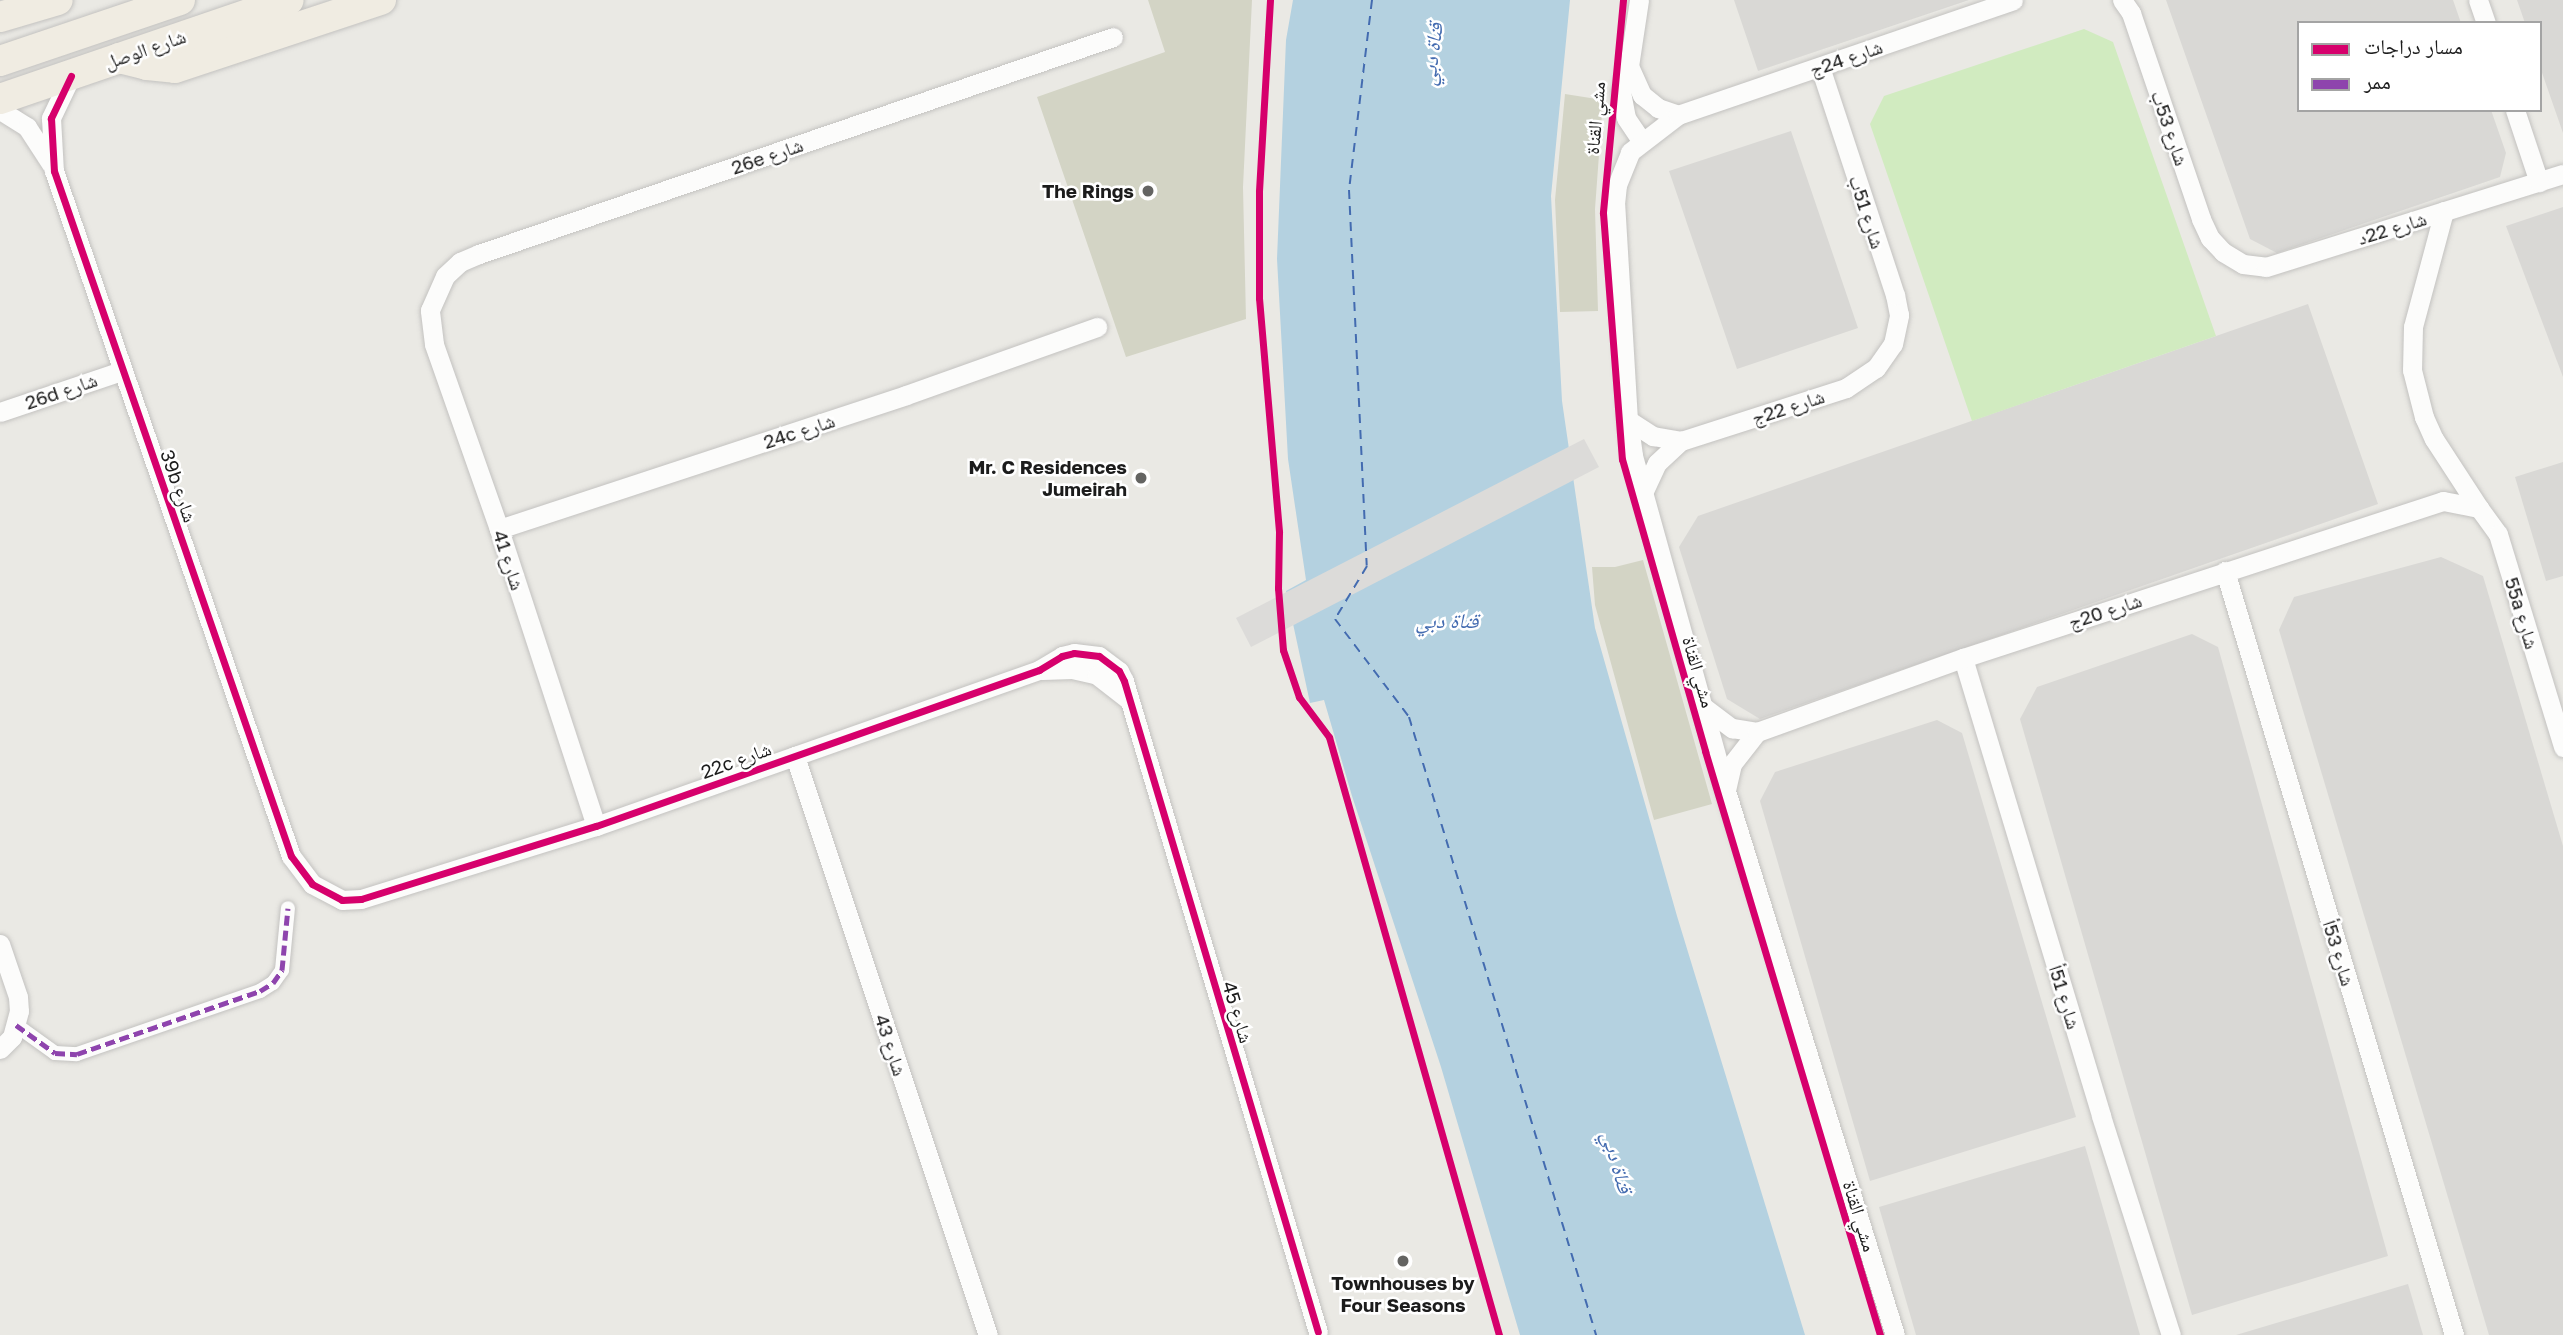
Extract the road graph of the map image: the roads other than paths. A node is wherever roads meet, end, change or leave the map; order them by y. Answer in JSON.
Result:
{"nodes":[{"id":1,"x":58,"y":0,"type":"edge"},
{"id":2,"x":180,"y":0,"type":"edge"},
{"id":3,"x":289,"y":0,"type":"edge"},
{"id":4,"x":381,"y":0,"type":"edge"},
{"id":5,"x":1639,"y":0,"type":"edge"},
{"id":6,"x":2013,"y":0,"type":"edge"},
{"id":7,"x":2122,"y":0,"type":"edge"},
{"id":8,"x":2478,"y":0,"type":"edge"},
{"id":9,"x":10,"y":11,"type":"edge"},
{"id":10,"x":2485,"y":21,"type":"edge"},
{"id":11,"x":1113,"y":37,"type":"dead end"},
{"id":12,"x":119,"y":58,"type":"junction"},
{"id":13,"x":0,"y":61,"type":"edge"},
{"id":14,"x":1629,"y":66,"type":"junction"},
{"id":15,"x":1820,"y":66,"type":"junction"},
{"id":16,"x":71,"y":76,"type":"junction"},
{"id":17,"x":0,"y":99,"type":"edge"},
{"id":18,"x":0,"y":110,"type":"edge"},
{"id":19,"x":2516,"y":112,"type":"edge"},
{"id":20,"x":1678,"y":115,"type":"junction"},
{"id":21,"x":1641,"y":140,"type":"junction"},
{"id":22,"x":54,"y":171,"type":"junction"},
{"id":23,"x":2563,"y":174,"type":"edge"},
{"id":24,"x":2539,"y":182,"type":"junction"},
{"id":25,"x":2444,"y":211,"type":"junction"},
{"id":26,"x":2222,"y":252,"type":"joint"},
{"id":27,"x":435,"y":294,"type":"joint"},
{"id":28,"x":1097,"y":327,"type":"dead end"},
{"id":29,"x":1886,"y":358,"type":"joint"},
{"id":30,"x":121,"y":371,"type":"junction"},
{"id":31,"x":0,"y":412,"type":"edge"},
{"id":32,"x":1628,"y":420,"type":"junction"},
{"id":33,"x":1681,"y":441,"type":"junction"},
{"id":34,"x":1643,"y":493,"type":"junction"},
{"id":35,"x":2479,"y":508,"type":"junction"},
{"id":36,"x":499,"y":529,"type":"junction"},
{"id":37,"x":2225,"y":571,"type":"junction"},
{"id":38,"x":1963,"y":658,"type":"junction"},
{"id":39,"x":1129,"y":700,"type":"joint"},
{"id":40,"x":1701,"y":705,"type":"junction"},
{"id":41,"x":1757,"y":732,"type":"junction"},
{"id":42,"x":2563,"y":747,"type":"edge"},
{"id":43,"x":795,"y":756,"type":"junction"},
{"id":44,"x":1726,"y":791,"type":"junction"},
{"id":45,"x":596,"y":826,"type":"junction"},
{"id":46,"x":326,"y":894,"type":"joint"},
{"id":47,"x":288,"y":908,"type":"dead end"},
{"id":48,"x":0,"y":944,"type":"edge"},
{"id":49,"x":16,"y":1025,"type":"junction"},
{"id":50,"x":0,"y":1049,"type":"edge"},
{"id":51,"x":1318,"y":1332,"type":"dead end"},
{"id":52,"x":988,"y":1335,"type":"edge"},
{"id":53,"x":1895,"y":1335,"type":"edge"},
{"id":54,"x":2171,"y":1335,"type":"edge"},
{"id":55,"x":2454,"y":1335,"type":"edge"}],
"edges":[{"from":1,"to":9,"type":"main road"},
{"from":2,"to":13,"type":"main road","name":"شارع الوصل"},
{"from":3,"to":12,"type":"main road","name":"شارع الوصل"},
{"from":4,"to":12,"type":"main road"},
{"from":5,"to":14,"type":"street"},
{"from":6,"to":15,"type":"street","name":"شارع 24ج"},
{"from":7,"to":26,"type":"street","name":"شارع 53ب"},
{"from":8,"to":10,"type":"street"},
{"from":11,"to":27,"type":"street","name":"26e شارع"},
{"from":12,"to":16,"type":"main road","name":"شارع الوصل"},
{"from":14,"to":20,"type":"street"},
{"from":14,"to":21,"type":"street"},
{"from":15,"to":20,"type":"street","name":"شارع 24ج"},
{"from":15,"to":29,"type":"street","name":"شارع 51ب"},
{"from":16,"to":17,"type":"main road","name":"شارع الوصل"},
{"from":16,"to":22,"type":"street","name":"39b شارع"},
{"from":18,"to":22,"type":"street","name":"39b شارع"},
{"from":19,"to":24,"type":"street"},
{"from":20,"to":21,"type":"street","name":"شارع 24ج"},
{"from":21,"to":32,"type":"street"},
{"from":22,"to":30,"type":"street","name":"39b شارع"},
{"from":23,"to":24,"type":"street","name":"شارع 22د"},
{"from":24,"to":25,"type":"street","name":"شارع 22د"},
{"from":25,"to":26,"type":"street","name":"شارع 22د"},
{"from":25,"to":35,"type":"street","name":"55a شارع"},
{"from":27,"to":36,"type":"street","name":"شارع 41"},
{"from":28,"to":36,"type":"street","name":"24c شارع"},
{"from":29,"to":33,"type":"street","name":"شارع 22ج"},
{"from":30,"to":31,"type":"street","name":"26d شارع"},
{"from":30,"to":46,"type":"street","name":"39b شارع"},
{"from":32,"to":33,"type":"street"},
{"from":32,"to":34,"type":"street"},
{"from":33,"to":34,"type":"street","name":"شارع 22ج"},
{"from":34,"to":40,"type":"street"},
{"from":35,"to":37,"type":"street","name":"شارع 20ج"},
{"from":35,"to":42,"type":"street","name":"55a شارع"},
{"from":36,"to":45,"type":"street","name":"شارع 41"},
{"from":37,"to":38,"type":"street","name":"شارع 20ج"},
{"from":37,"to":55,"type":"street","name":"شارع 53أ"},
{"from":38,"to":41,"type":"street","name":"شارع 20ج"},
{"from":38,"to":54,"type":"street","name":"شارع 51أ"},
{"from":39,"to":43,"type":"street","name":"22c شارع"},
{"from":39,"to":51,"type":"street","name":"شارع 45"},
{"from":40,"to":41,"type":"street"},
{"from":40,"to":44,"type":"street"},
{"from":41,"to":44,"type":"street"},
{"from":43,"to":45,"type":"street","name":"22c شارع"},
{"from":43,"to":52,"type":"street","name":"شارع 43"},
{"from":44,"to":53,"type":"street"},
{"from":45,"to":46,"type":"street","name":"22c شارع"},
{"from":47,"to":49,"type":"street"},
{"from":48,"to":49,"type":"street"},
{"from":49,"to":50,"type":"street"}]}
